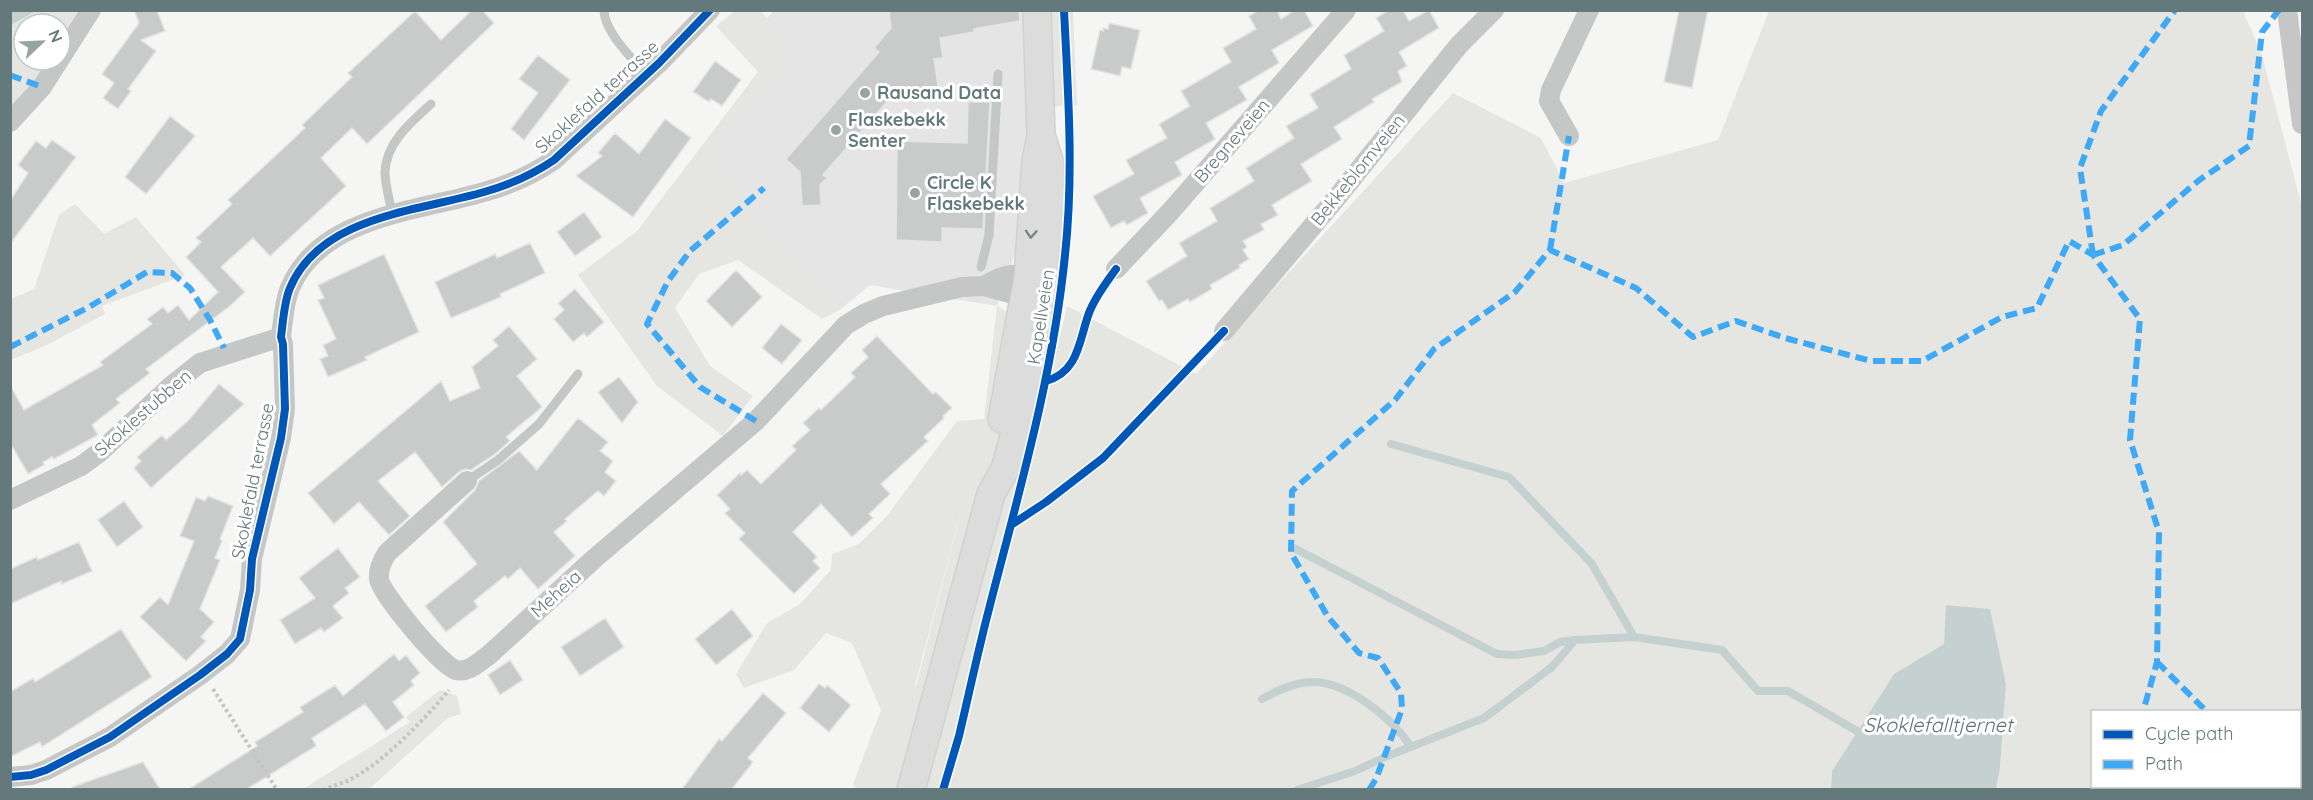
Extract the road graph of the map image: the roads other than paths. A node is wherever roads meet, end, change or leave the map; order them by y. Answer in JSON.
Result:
{"nodes":[{"id":1,"x":92,"y":10,"type":"edge"},
{"id":2,"x":604,"y":10,"type":"edge"},
{"id":3,"x":710,"y":10,"type":"edge"},
{"id":4,"x":1037,"y":10,"type":"edge"},
{"id":5,"x":1346,"y":10,"type":"edge"},
{"id":6,"x":1494,"y":10,"type":"edge"},
{"id":7,"x":1589,"y":10,"type":"edge"},
{"id":8,"x":2287,"y":10,"type":"edge"},
{"id":9,"x":648,"y":74,"type":"junction"},
{"id":10,"x":998,"y":74,"type":"dead end"},
{"id":11,"x":431,"y":104,"type":"dead end"},
{"id":12,"x":10,"y":122,"type":"edge"},
{"id":13,"x":2302,"y":124,"type":"edge"},
{"id":14,"x":1569,"y":136,"type":"dead end"},
{"id":15,"x":392,"y":214,"type":"junction"},
{"id":16,"x":1116,"y":269,"type":"dead end"},
{"id":17,"x":982,"y":277,"type":"junction"},
{"id":18,"x":1033,"y":286,"type":"junction"},
{"id":19,"x":1224,"y":331,"type":"dead end"},
{"id":20,"x":281,"y":337,"type":"junction"},
{"id":21,"x":578,"y":374,"type":"dead end"},
{"id":22,"x":467,"y":481,"type":"joint"},
{"id":23,"x":10,"y":500,"type":"edge"},
{"id":24,"x":10,"y":777,"type":"edge"},
{"id":25,"x":910,"y":789,"type":"edge"}],
"edges":[{"from":1,"to":12,"type":"street"},
{"from":2,"to":9,"type":"lane"},
{"from":3,"to":9,"type":"street","name":"Skoklefald terrasse"},
{"from":4,"to":18,"type":"main road","name":"Kapellveien"},
{"from":5,"to":16,"type":"street","name":"Bregneveien"},
{"from":6,"to":19,"type":"street","name":"Bekkeblomveien"},
{"from":7,"to":14,"type":"street"},
{"from":8,"to":13,"type":"street"},
{"from":9,"to":15,"type":"street","name":"Skoklefald terrasse"},
{"from":10,"to":17,"type":"lane"},
{"from":11,"to":15,"type":"lane"},
{"from":15,"to":20,"type":"street","name":"Skoklefald terrasse"},
{"from":17,"to":18,"type":"street","name":"Meheia"},
{"from":17,"to":22,"type":"street","name":"Meheia"},
{"from":18,"to":25,"type":"main road","name":"Kapellveien"},
{"from":20,"to":23,"type":"street","name":"Skoklestubben"},
{"from":20,"to":24,"type":"street","name":"Skoklefald terrasse"},
{"from":21,"to":22,"type":"lane"}]}
